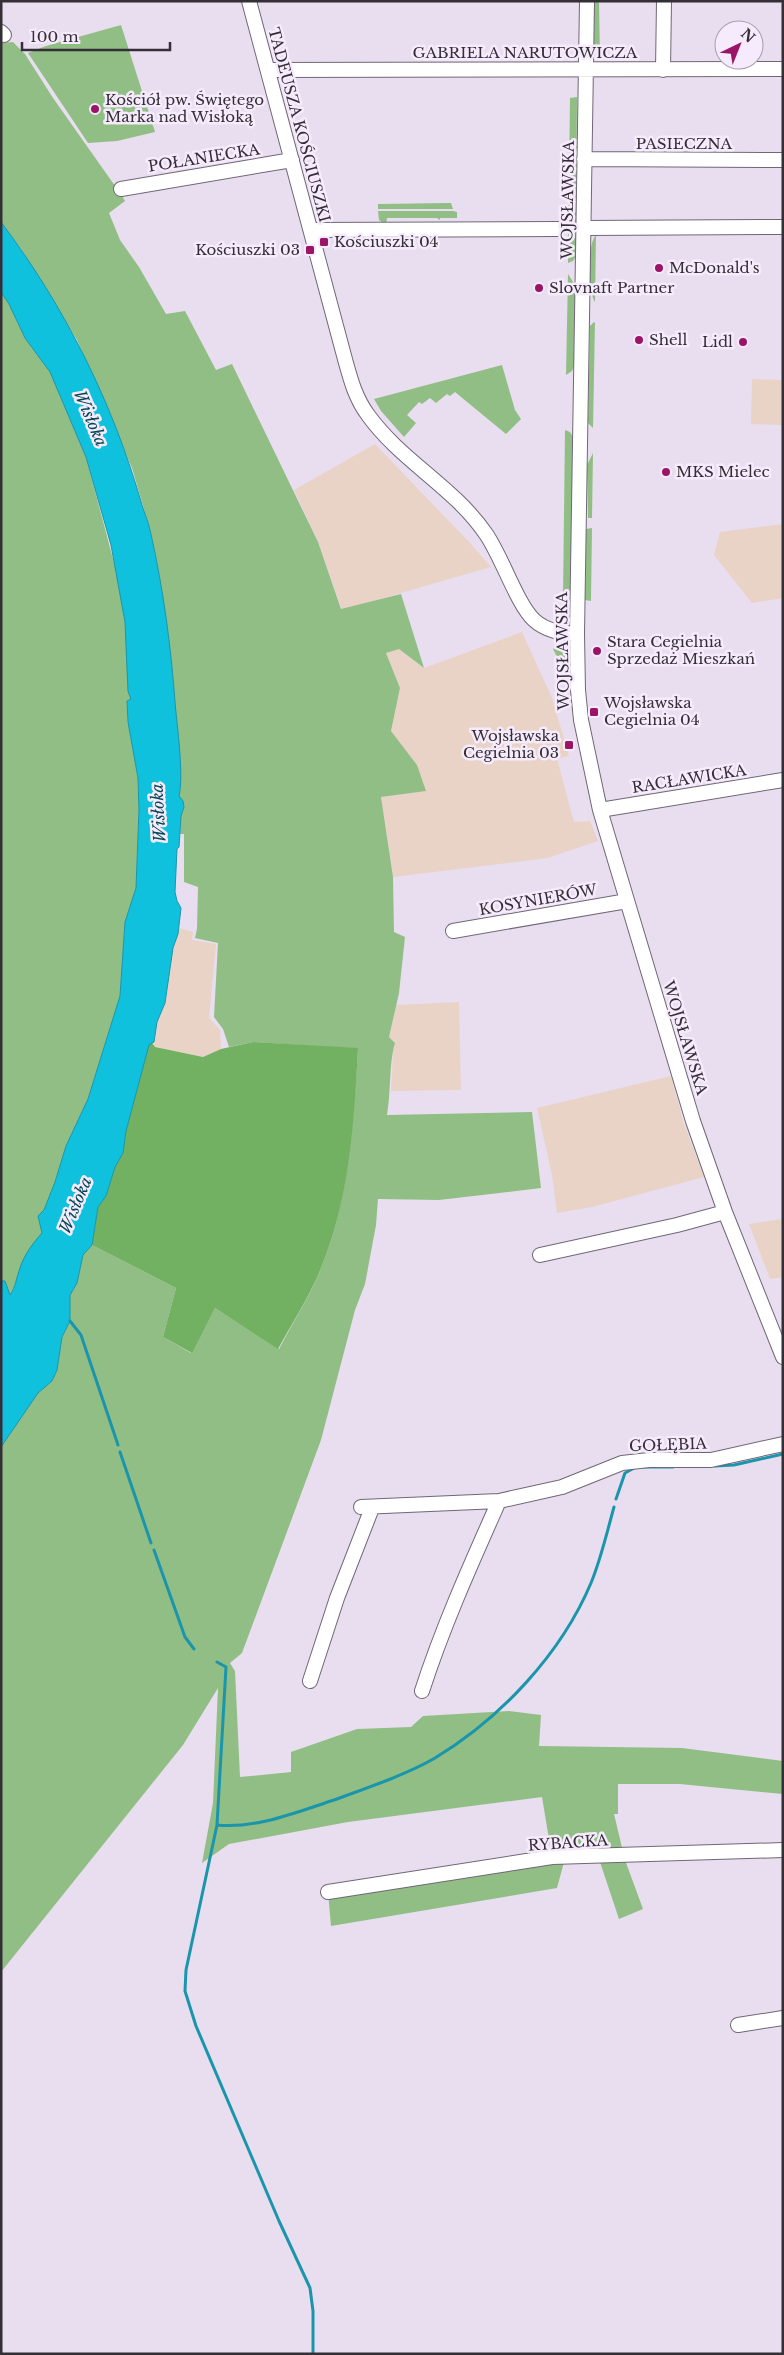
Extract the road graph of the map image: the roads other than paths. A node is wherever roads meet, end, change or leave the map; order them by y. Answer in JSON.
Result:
{"nodes":[{"id":1,"x":249,"y":1,"type":"edge"},
{"id":2,"x":587,"y":1,"type":"edge"},
{"id":3,"x":664,"y":1,"type":"edge"},
{"id":4,"x":783,"y":69,"type":"edge"},
{"id":5,"x":268,"y":70,"type":"junction"},
{"id":6,"x":585,"y":70,"type":"junction"},
{"id":7,"x":663,"y":70,"type":"junction"},
{"id":8,"x":584,"y":159,"type":"junction"},
{"id":9,"x":292,"y":160,"type":"junction"},
{"id":10,"x":783,"y":160,"type":"edge"},
{"id":11,"x":121,"y":189,"type":"dead end"},
{"id":12,"x":783,"y":227,"type":"edge"},
{"id":13,"x":584,"y":228,"type":"junction"},
{"id":14,"x":558,"y":229,"type":"dead end"},
{"id":15,"x":311,"y":230,"type":"junction"},
{"id":16,"x":577,"y":634,"type":"junction"},
{"id":17,"x":783,"y":780,"type":"edge"},
{"id":18,"x":600,"y":810,"type":"junction"},
{"id":19,"x":627,"y":901,"type":"junction"},
{"id":20,"x":453,"y":931,"type":"dead end"},
{"id":21,"x":725,"y":1212,"type":"junction"},
{"id":22,"x":540,"y":1256,"type":"dead end"},
{"id":23,"x":783,"y":1357,"type":"edge"},
{"id":24,"x":783,"y":1444,"type":"edge"},
{"id":25,"x":499,"y":1501,"type":"junction"},
{"id":26,"x":310,"y":1681,"type":"dead end"},
{"id":27,"x":422,"y":1691,"type":"dead end"},
{"id":28,"x":783,"y":1850,"type":"edge"},
{"id":29,"x":328,"y":1892,"type":"dead end"},
{"id":30,"x":783,"y":2018,"type":"edge"},
{"id":31,"x":738,"y":2026,"type":"dead end"}],
"edges":[{"from":1,"to":5,"type":"street","name":"TADEUSZA KOŚCIUSZKI"},
{"from":2,"to":6,"type":"street","name":"WOJSŁAWSKA"},
{"from":3,"to":7,"type":"street"},
{"from":4,"to":7,"type":"street","name":"GABRIELA NARUTOWICZA"},
{"from":5,"to":6,"type":"street","name":"GABRIELA NARUTOWICZA"},
{"from":5,"to":9,"type":"street","name":"TADEUSZA KOŚCIUSZKI"},
{"from":6,"to":7,"type":"street","name":"GABRIELA NARUTOWICZA"},
{"from":6,"to":8,"type":"street","name":"WOJSŁAWSKA"},
{"from":8,"to":10,"type":"street","name":"PASIECZNA"},
{"from":8,"to":13,"type":"street","name":"WOJSŁAWSKA"},
{"from":9,"to":11,"type":"street","name":"POŁANIECKA"},
{"from":9,"to":15,"type":"street","name":"TADEUSZA KOŚCIUSZKI"},
{"from":12,"to":13,"type":"street"},
{"from":13,"to":16,"type":"street","name":"WOJSŁAWSKA"},
{"from":14,"to":15,"type":"street"},
{"from":15,"to":16,"type":"street","name":"TADEUSZA KOŚCIUSZKI"},
{"from":16,"to":18,"type":"street","name":"WOJSŁAWSKA"},
{"from":17,"to":18,"type":"street","name":"RACŁAWICKA"},
{"from":18,"to":19,"type":"street","name":"WOJSŁAWSKA"},
{"from":19,"to":20,"type":"street","name":"KOSYNIERÓW"},
{"from":19,"to":21,"type":"street","name":"WOJSŁAWSKA"},
{"from":21,"to":22,"type":"street"},
{"from":21,"to":23,"type":"street","name":"WOJSŁAWSKA"},
{"from":24,"to":25,"type":"street","name":"GOŁĘBIA"},
{"from":25,"to":26,"type":"street","name":"GOŁĘBIA"},
{"from":25,"to":27,"type":"street"},
{"from":28,"to":29,"type":"street","name":"RYBACKA"},
{"from":30,"to":31,"type":"street"}]}
